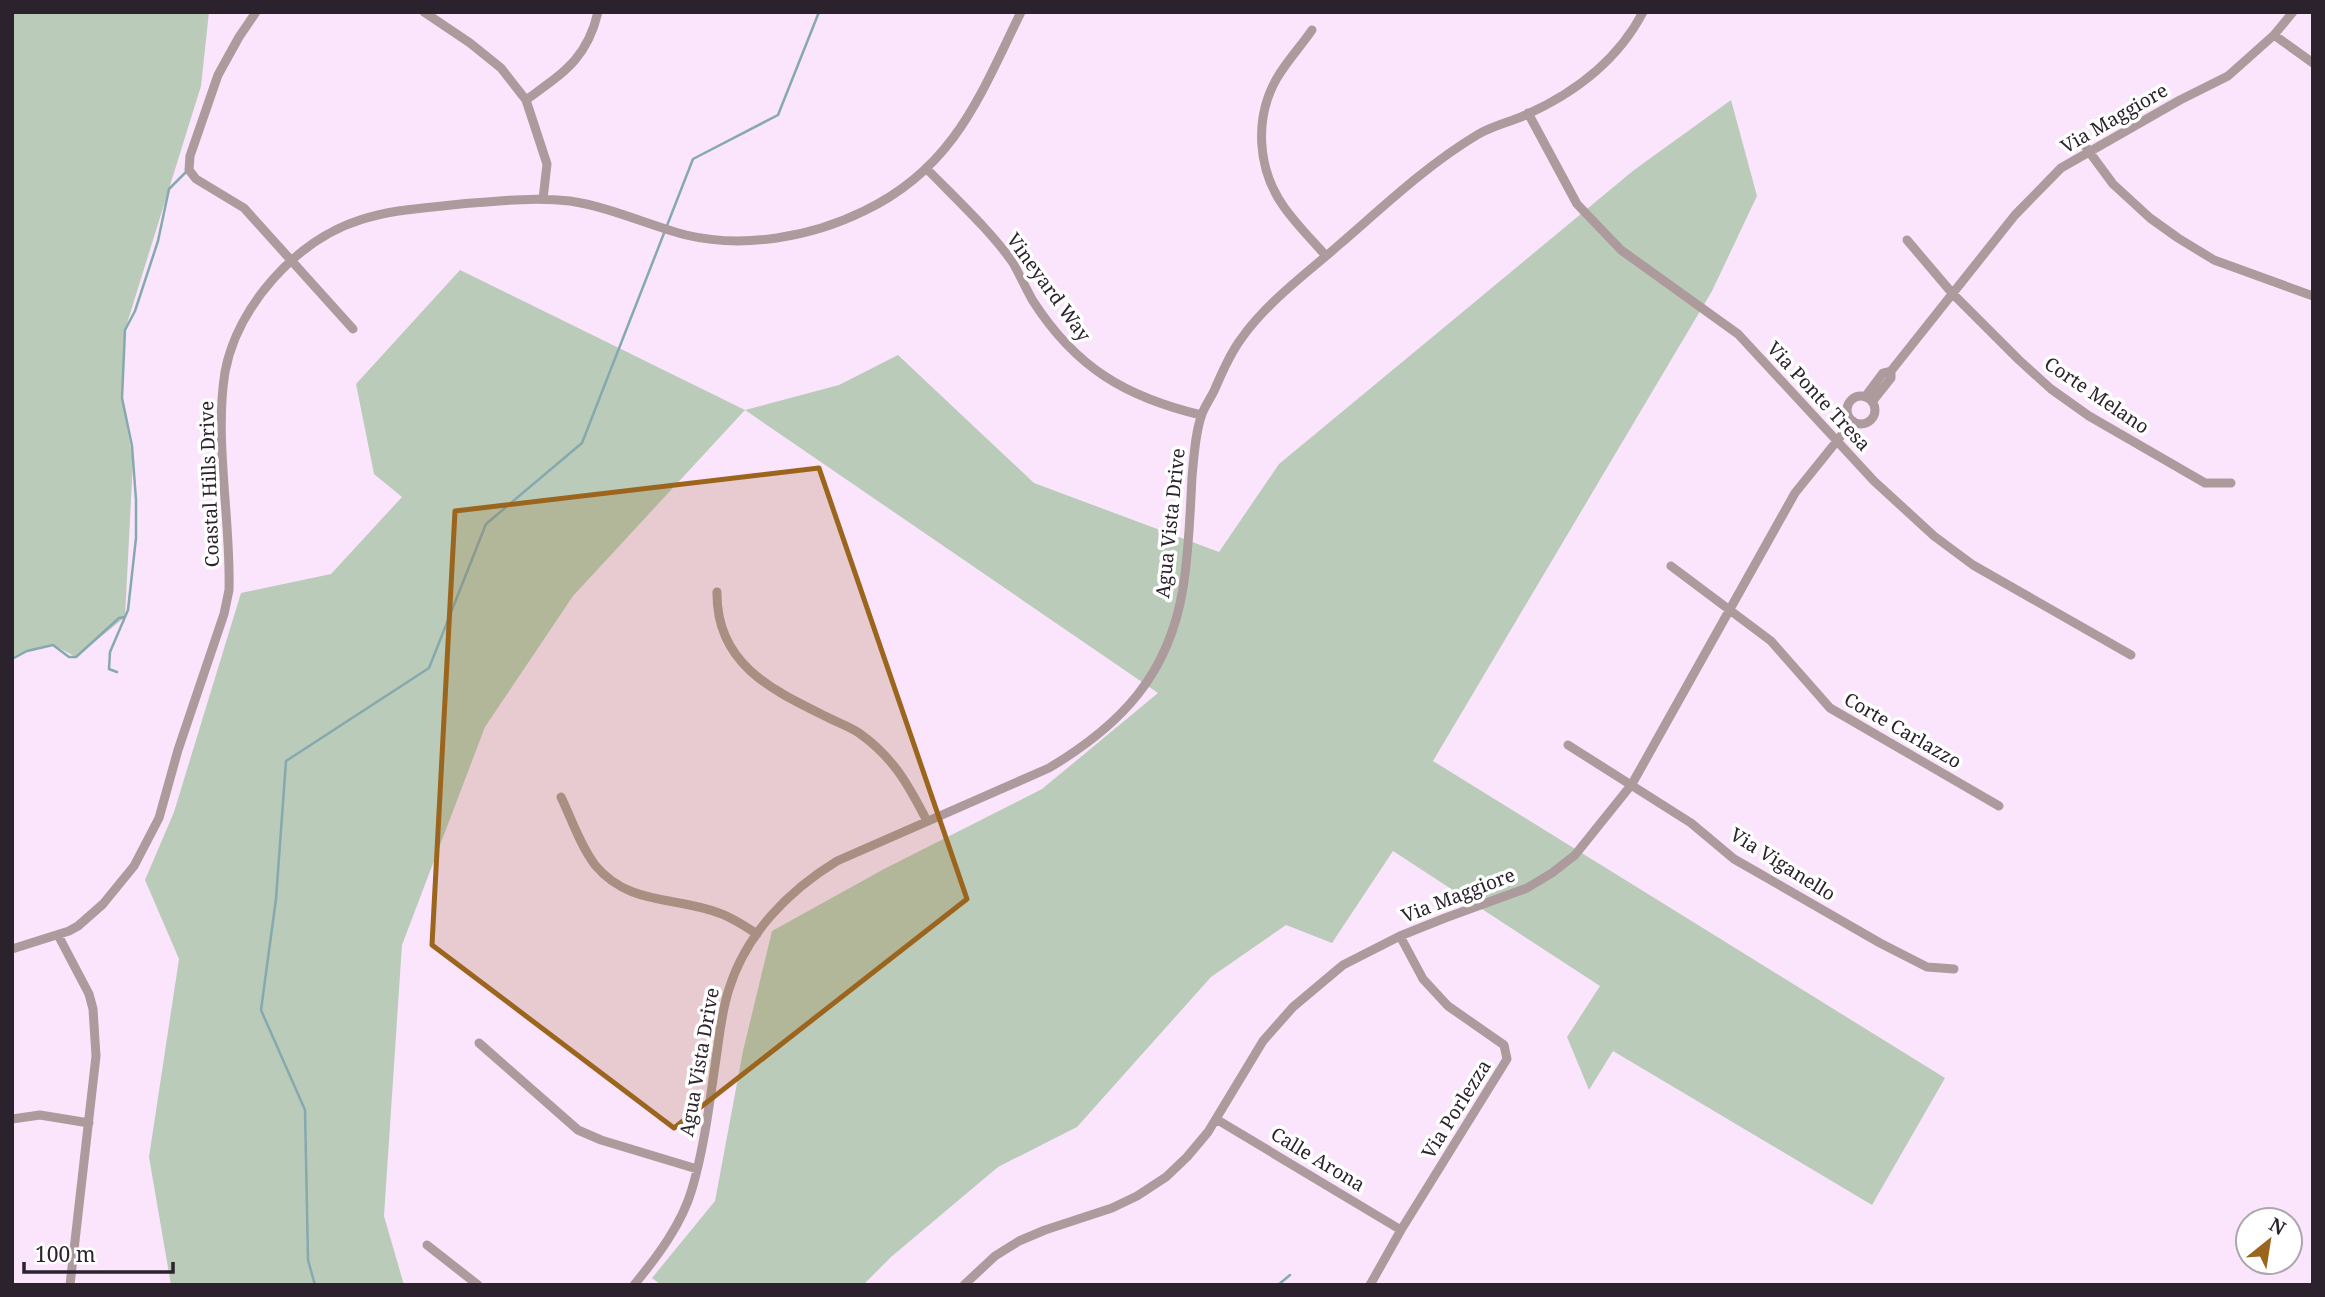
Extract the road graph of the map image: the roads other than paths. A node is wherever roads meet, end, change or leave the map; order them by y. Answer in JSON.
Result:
{"nodes":[{"id":1,"x":256,"y":12,"type":"edge"},
{"id":2,"x":424,"y":12,"type":"edge"},
{"id":3,"x":598,"y":12,"type":"edge"},
{"id":4,"x":1021,"y":12,"type":"edge"},
{"id":5,"x":1643,"y":12,"type":"edge"},
{"id":6,"x":2292,"y":12,"type":"edge"},
{"id":7,"x":1312,"y":30,"type":"dead end"},
{"id":8,"x":2274,"y":35,"type":"junction"},
{"id":9,"x":2313,"y":63,"type":"edge"},
{"id":10,"x":526,"y":100,"type":"junction"},
{"id":11,"x":1528,"y":113,"type":"junction"},
{"id":12,"x":2079,"y":138,"type":"dead end"},
{"id":13,"x":2089,"y":152,"type":"junction"},
{"id":14,"x":926,"y":168,"type":"junction"},
{"id":15,"x":543,"y":200,"type":"junction"},
{"id":16,"x":1907,"y":240,"type":"dead end"},
{"id":17,"x":1326,"y":256,"type":"junction"},
{"id":18,"x":293,"y":260,"type":"junction"},
{"id":19,"x":1952,"y":293,"type":"junction"},
{"id":20,"x":2313,"y":296,"type":"edge"},
{"id":21,"x":353,"y":329,"type":"dead end"},
{"id":22,"x":1868,"y":399,"type":"junction"},
{"id":23,"x":1201,"y":415,"type":"junction"},
{"id":24,"x":1853,"y":421,"type":"junction"},
{"id":25,"x":1837,"y":443,"type":"junction"},
{"id":26,"x":2231,"y":483,"type":"dead end"},
{"id":27,"x":1671,"y":566,"type":"dead end"},
{"id":28,"x":717,"y":592,"type":"dead end"},
{"id":29,"x":1728,"y":611,"type":"junction"},
{"id":30,"x":2131,"y":655,"type":"dead end"},
{"id":31,"x":1568,"y":745,"type":"dead end"},
{"id":32,"x":1632,"y":784,"type":"junction"},
{"id":33,"x":561,"y":797,"type":"dead end"},
{"id":34,"x":1999,"y":806,"type":"dead end"},
{"id":35,"x":927,"y":821,"type":"junction"},
{"id":36,"x":757,"y":934,"type":"junction"},
{"id":37,"x":58,"y":935,"type":"junction"},
{"id":38,"x":1400,"y":936,"type":"junction"},
{"id":39,"x":12,"y":949,"type":"edge"},
{"id":40,"x":1954,"y":970,"type":"dead end"},
{"id":41,"x":479,"y":1043,"type":"dead end"},
{"id":42,"x":12,"y":1119,"type":"edge"},
{"id":43,"x":1216,"y":1119,"type":"junction"},
{"id":44,"x":89,"y":1123,"type":"junction"},
{"id":45,"x":697,"y":1169,"type":"junction"},
{"id":46,"x":1401,"y":1230,"type":"junction"},
{"id":47,"x":427,"y":1245,"type":"dead end"},
{"id":48,"x":70,"y":1285,"type":"edge"},
{"id":49,"x":478,"y":1285,"type":"edge"},
{"id":50,"x":634,"y":1285,"type":"edge"},
{"id":51,"x":964,"y":1285,"type":"edge"},
{"id":52,"x":1370,"y":1285,"type":"edge"}],
"edges":[{"from":1,"to":18,"type":"street"},
{"from":2,"to":10,"type":"street"},
{"from":3,"to":10,"type":"street"},
{"from":4,"to":14,"type":"street","name":"Coastal Hills Drive"},
{"from":5,"to":11,"type":"street","name":"Agua Vista Drive"},
{"from":6,"to":8,"type":"street","name":"Via Maggiore"},
{"from":7,"to":17,"type":"street"},
{"from":8,"to":9,"type":"street"},
{"from":8,"to":13,"type":"street","name":"Via Maggiore"},
{"from":10,"to":15,"type":"street"},
{"from":11,"to":17,"type":"street","name":"Agua Vista Drive"},
{"from":11,"to":25,"type":"street","name":"Via Ponte Tresa"},
{"from":12,"to":13,"type":"street"},
{"from":13,"to":19,"type":"street","name":"Via Maggiore"},
{"from":13,"to":20,"type":"street"},
{"from":14,"to":15,"type":"street","name":"Coastal Hills Drive"},
{"from":14,"to":23,"type":"street","name":"Vineyard Way"},
{"from":15,"to":18,"type":"street","name":"Coastal Hills Drive"},
{"from":16,"to":19,"type":"street","name":"Corte Melano"},
{"from":17,"to":23,"type":"street","name":"Agua Vista Drive"},
{"from":18,"to":21,"type":"street"},
{"from":18,"to":37,"type":"street","name":"Coastal Hills Drive"},
{"from":19,"to":22,"type":"street","name":"Via Maggiore"},
{"from":19,"to":26,"type":"street","name":"Corte Melano"},
{"from":22,"to":24,"type":"street"},
{"from":22,"to":24,"type":"street"},
{"from":23,"to":35,"type":"street","name":"Agua Vista Drive"},
{"from":24,"to":25,"type":"street","name":"Via Maggiore"},
{"from":25,"to":29,"type":"street","name":"Via Maggiore"},
{"from":25,"to":30,"type":"street","name":"Via Ponte Tresa"},
{"from":27,"to":29,"type":"street","name":"Corte Carlazzo"},
{"from":28,"to":35,"type":"street"},
{"from":29,"to":32,"type":"street","name":"Via Maggiore"},
{"from":29,"to":34,"type":"street","name":"Corte Carlazzo"},
{"from":31,"to":32,"type":"street","name":"Via Viganello"},
{"from":32,"to":38,"type":"street","name":"Via Maggiore"},
{"from":32,"to":40,"type":"street","name":"Via Viganello"},
{"from":33,"to":36,"type":"street"},
{"from":35,"to":36,"type":"street","name":"Agua Vista Drive"},
{"from":36,"to":45,"type":"street","name":"Agua Vista Drive"},
{"from":37,"to":39,"type":"street","name":"Coastal Hills Drive"},
{"from":37,"to":44,"type":"street"},
{"from":38,"to":43,"type":"street","name":"Via Maggiore"},
{"from":38,"to":46,"type":"street","name":"Via Porlezza"},
{"from":41,"to":45,"type":"street"},
{"from":42,"to":44,"type":"street"},
{"from":43,"to":46,"type":"street","name":"Calle Arona"},
{"from":43,"to":51,"type":"street","name":"Via Maggiore"},
{"from":44,"to":48,"type":"street"},
{"from":45,"to":50,"type":"street","name":"Agua Vista Drive"},
{"from":46,"to":52,"type":"street","name":"Via Porlezza"},
{"from":47,"to":49,"type":"street"}]}
